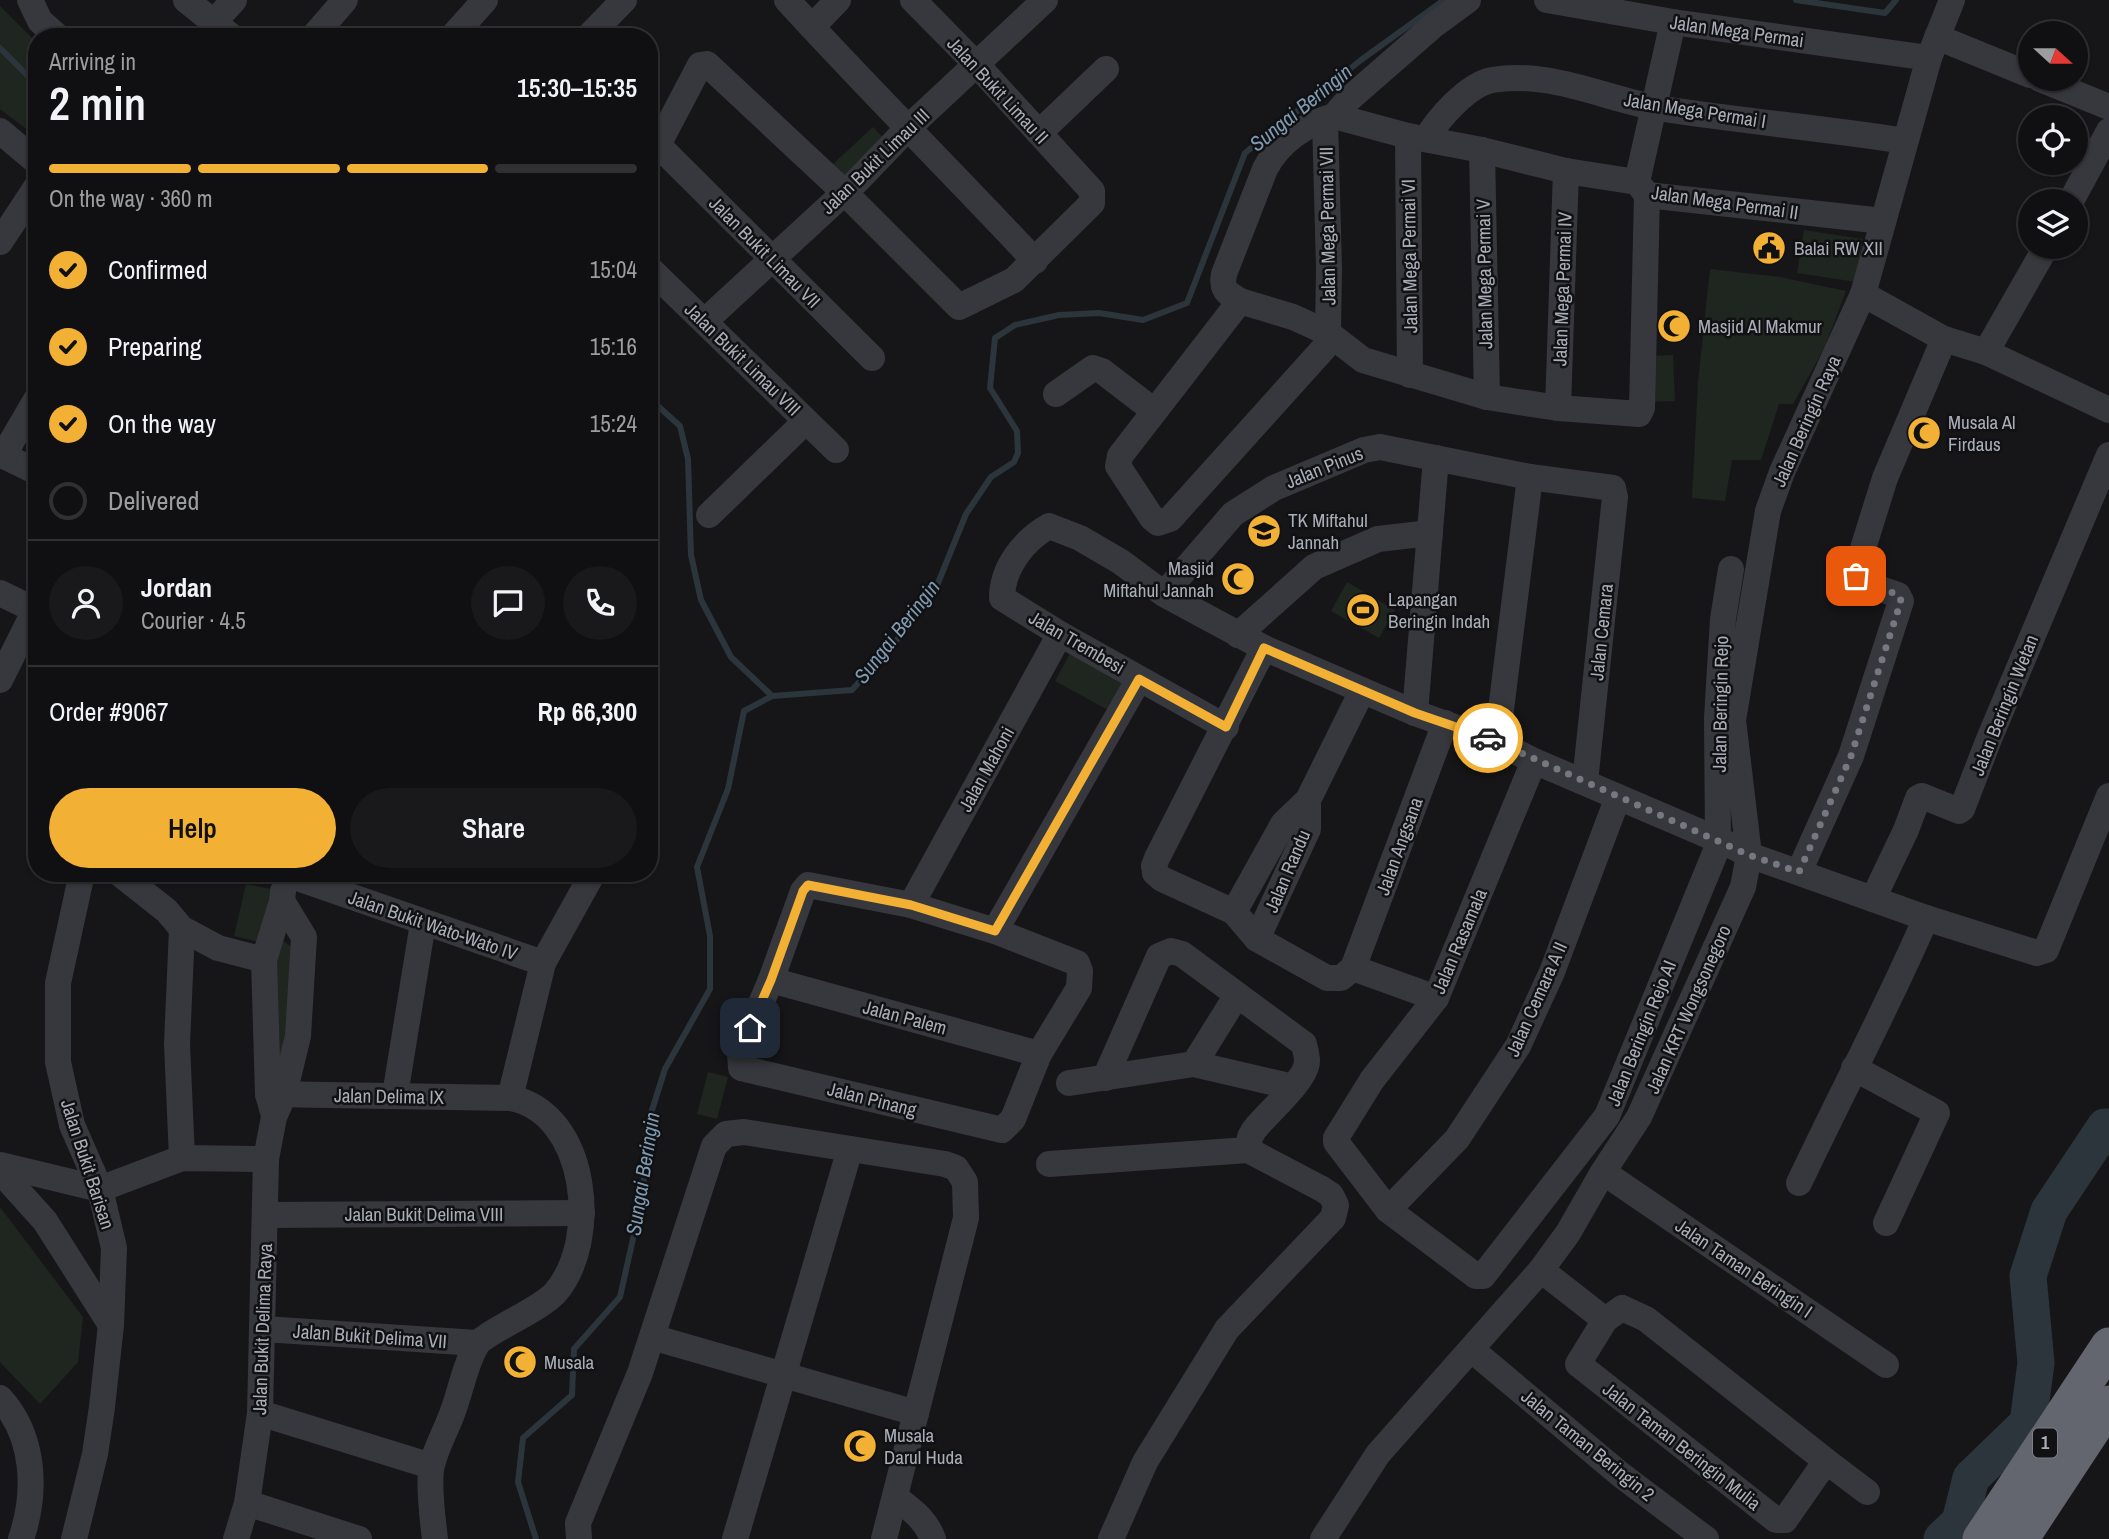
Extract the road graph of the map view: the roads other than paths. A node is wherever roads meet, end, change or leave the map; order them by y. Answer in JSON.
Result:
{"nodes":[{"id":1,"x":30,"y":0,"type":"edge"},
{"id":2,"x":186,"y":0,"type":"edge"},
{"id":3,"x":234,"y":0,"type":"edge"},
{"id":4,"x":345,"y":0,"type":"edge"},
{"id":5,"x":485,"y":0,"type":"edge"},
{"id":6,"x":624,"y":0,"type":"edge"},
{"id":7,"x":787,"y":0,"type":"edge"},
{"id":8,"x":838,"y":0,"type":"edge"},
{"id":9,"x":913,"y":0,"type":"edge"},
{"id":10,"x":1045,"y":0,"type":"edge"},
{"id":11,"x":1468,"y":0,"type":"edge"},
{"id":12,"x":1547,"y":0,"type":"edge"},
{"id":13,"x":1952,"y":0,"type":"edge"},
{"id":14,"x":1674,"y":22,"type":"junction"},
{"id":15,"x":812,"y":27,"type":"junction"},
{"id":16,"x":48,"y":28,"type":"edge"},
{"id":17,"x":222,"y":28,"type":"edge"},
{"id":18,"x":223,"y":28,"type":"edge"},
{"id":19,"x":321,"y":28,"type":"edge"},
{"id":20,"x":460,"y":28,"type":"edge"},
{"id":21,"x":598,"y":28,"type":"edge"},
{"id":22,"x":1933,"y":47,"type":"junction"},
{"id":23,"x":977,"y":65,"type":"junction"},
{"id":24,"x":1106,"y":69,"type":"dead end"},
{"id":25,"x":2018,"y":72,"type":"edge"},
{"id":26,"x":2070,"y":91,"type":"edge"},
{"id":27,"x":1655,"y":107,"type":"junction"},
{"id":28,"x":2109,"y":107,"type":"edge"},
{"id":29,"x":1329,"y":118,"type":"junction"},
{"id":30,"x":907,"y":129,"type":"junction"},
{"id":31,"x":0,"y":131,"type":"edge"},
{"id":32,"x":2109,"y":131,"type":"edge"},
{"id":33,"x":1038,"y":133,"type":"junction"},
{"id":34,"x":1417,"y":137,"type":"junction"},
{"id":35,"x":658,"y":141,"type":"edge"},
{"id":36,"x":1905,"y":141,"type":"junction"},
{"id":37,"x":1482,"y":150,"type":"junction"},
{"id":38,"x":28,"y":154,"type":"edge"},
{"id":39,"x":658,"y":155,"type":"edge"},
{"id":40,"x":1566,"y":171,"type":"junction"},
{"id":41,"x":1642,"y":189,"type":"junction"},
{"id":42,"x":2078,"y":189,"type":"edge"},
{"id":43,"x":844,"y":192,"type":"junction"},
{"id":44,"x":28,"y":200,"type":"edge"},
{"id":45,"x":1883,"y":222,"type":"junction"},
{"id":46,"x":0,"y":242,"type":"edge"},
{"id":47,"x":772,"y":258,"type":"junction"},
{"id":48,"x":2039,"y":259,"type":"edge"},
{"id":49,"x":1035,"y":261,"type":"junction"},
{"id":50,"x":658,"y":277,"type":"edge"},
{"id":51,"x":1863,"y":294,"type":"junction"},
{"id":52,"x":1240,"y":301,"type":"junction"},
{"id":53,"x":705,"y":321,"type":"junction"},
{"id":54,"x":1328,"y":334,"type":"junction"},
{"id":55,"x":1944,"y":339,"type":"junction"},
{"id":56,"x":1986,"y":352,"type":"junction"},
{"id":57,"x":872,"y":358,"type":"dead end"},
{"id":58,"x":1410,"y":375,"type":"junction"},
{"id":59,"x":1056,"y":394,"type":"dead end"},
{"id":60,"x":1487,"y":397,"type":"junction"},
{"id":61,"x":1558,"y":408,"type":"junction"},
{"id":62,"x":2109,"y":410,"type":"edge"},
{"id":63,"x":1153,"y":411,"type":"junction"},
{"id":64,"x":28,"y":413,"type":"edge"},
{"id":65,"x":806,"y":421,"type":"junction"},
{"id":66,"x":835,"y":450,"type":"dead end"},
{"id":67,"x":2,"y":455,"type":"edge"},
{"id":68,"x":2109,"y":455,"type":"edge"},
{"id":69,"x":1436,"y":458,"type":"junction"},
{"id":70,"x":28,"y":468,"type":"edge"},
{"id":71,"x":1530,"y":477,"type":"junction"},
{"id":72,"x":1608,"y":486,"type":"joint"},
{"id":73,"x":709,"y":515,"type":"dead end"},
{"id":74,"x":1430,"y":533,"type":"junction"},
{"id":75,"x":1731,"y":569,"type":"dead end"},
{"id":76,"x":0,"y":593,"type":"edge"},
{"id":77,"x":1164,"y":594,"type":"junction"},
{"id":78,"x":28,"y":605,"type":"edge"},
{"id":79,"x":28,"y":624,"type":"edge"},
{"id":80,"x":1060,"y":634,"type":"junction"},
{"id":81,"x":1238,"y":635,"type":"junction"},
{"id":82,"x":1264,"y":648,"type":"junction"},
{"id":83,"x":1139,"y":679,"type":"junction"},
{"id":84,"x":0,"y":680,"type":"edge"},
{"id":85,"x":1362,"y":691,"type":"junction"},
{"id":86,"x":1415,"y":713,"type":"junction"},
{"id":87,"x":1445,"y":723,"type":"junction"},
{"id":88,"x":1226,"y":727,"type":"junction"},
{"id":89,"x":1497,"y":742,"type":"junction"},
{"id":90,"x":1534,"y":761,"type":"junction"},
{"id":91,"x":1585,"y":782,"type":"junction"},
{"id":92,"x":2109,"y":796,"type":"edge"},
{"id":93,"x":1618,"y":797,"type":"junction"},
{"id":94,"x":1308,"y":800,"type":"junction"},
{"id":95,"x":1719,"y":840,"type":"junction"},
{"id":96,"x":1749,"y":855,"type":"junction"},
{"id":97,"x":1799,"y":872,"type":"junction"},
{"id":98,"x":80,"y":882,"type":"edge"},
{"id":99,"x":130,"y":882,"type":"edge"},
{"id":100,"x":283,"y":882,"type":"edge"},
{"id":101,"x":308,"y":882,"type":"edge"},
{"id":102,"x":580,"y":882,"type":"edge"},
{"id":103,"x":1873,"y":899,"type":"junction"},
{"id":104,"x":282,"y":901,"type":"junction"},
{"id":105,"x":911,"y":905,"type":"junction"},
{"id":106,"x":1234,"y":912,"type":"junction"},
{"id":107,"x":1926,"y":918,"type":"junction"},
{"id":108,"x":423,"y":923,"type":"junction"},
{"id":109,"x":182,"y":929,"type":"junction"},
{"id":110,"x":995,"y":931,"type":"junction"},
{"id":111,"x":1257,"y":939,"type":"junction"},
{"id":112,"x":264,"y":960,"type":"junction"},
{"id":113,"x":543,"y":963,"type":"junction"},
{"id":114,"x":1353,"y":968,"type":"junction"},
{"id":115,"x":771,"y":980,"type":"junction"},
{"id":116,"x":1237,"y":995,"type":"junction"},
{"id":117,"x":1436,"y":998,"type":"junction"},
{"id":118,"x":1039,"y":1054,"type":"junction"},
{"id":119,"x":1194,"y":1064,"type":"junction"},
{"id":120,"x":1854,"y":1068,"type":"junction"},
{"id":121,"x":1105,"y":1077,"type":"junction"},
{"id":122,"x":1069,"y":1083,"type":"dead end"},
{"id":123,"x":1293,"y":1087,"type":"junction"},
{"id":124,"x":395,"y":1095,"type":"junction"},
{"id":125,"x":510,"y":1098,"type":"junction"},
{"id":126,"x":276,"y":1102,"type":"junction"},
{"id":127,"x":850,"y":1149,"type":"junction"},
{"id":128,"x":1248,"y":1150,"type":"junction"},
{"id":129,"x":182,"y":1158,"type":"junction"},
{"id":130,"x":266,"y":1159,"type":"junction"},
{"id":131,"x":1049,"y":1164,"type":"dead end"},
{"id":132,"x":0,"y":1165,"type":"edge"},
{"id":133,"x":0,"y":1171,"type":"edge"},
{"id":134,"x":1603,"y":1172,"type":"junction"},
{"id":135,"x":1799,"y":1183,"type":"dead end"},
{"id":136,"x":100,"y":1189,"type":"junction"},
{"id":137,"x":1388,"y":1210,"type":"junction"},
{"id":138,"x":582,"y":1213,"type":"junction"},
{"id":139,"x":266,"y":1215,"type":"junction"},
{"id":140,"x":1886,"y":1223,"type":"dead end"},
{"id":141,"x":1541,"y":1270,"type":"junction"},
{"id":142,"x":1605,"y":1320,"type":"junction"},
{"id":143,"x":111,"y":1325,"type":"junction"},
{"id":144,"x":264,"y":1329,"type":"junction"},
{"id":145,"x":652,"y":1337,"type":"junction"},
{"id":146,"x":477,"y":1343,"type":"junction"},
{"id":147,"x":2109,"y":1346,"type":"edge"},
{"id":148,"x":1472,"y":1350,"type":"junction"},
{"id":149,"x":1886,"y":1365,"type":"dead end"},
{"id":150,"x":783,"y":1375,"type":"junction"},
{"id":151,"x":0,"y":1398,"type":"edge"},
{"id":152,"x":2109,"y":1404,"type":"edge"},
{"id":153,"x":260,"y":1413,"type":"junction"},
{"id":154,"x":916,"y":1413,"type":"junction"},
{"id":155,"x":1826,"y":1461,"type":"junction"},
{"id":156,"x":431,"y":1466,"type":"junction"},
{"id":157,"x":1867,"y":1492,"type":"dead end"},
{"id":158,"x":895,"y":1497,"type":"junction"},
{"id":159,"x":247,"y":1503,"type":"junction"},
{"id":160,"x":21,"y":1539,"type":"edge"},
{"id":161,"x":74,"y":1539,"type":"edge"},
{"id":162,"x":236,"y":1539,"type":"edge"},
{"id":163,"x":359,"y":1539,"type":"edge"},
{"id":164,"x":435,"y":1539,"type":"edge"},
{"id":165,"x":579,"y":1539,"type":"edge"},
{"id":166,"x":735,"y":1539,"type":"edge"},
{"id":167,"x":884,"y":1539,"type":"edge"},
{"id":168,"x":933,"y":1539,"type":"edge"},
{"id":169,"x":1111,"y":1539,"type":"edge"},
{"id":170,"x":1323,"y":1539,"type":"edge"},
{"id":171,"x":1706,"y":1539,"type":"edge"},
{"id":172,"x":1981,"y":1539,"type":"edge"},
{"id":173,"x":2020,"y":1539,"type":"edge"}],
"edges":[{"from":1,"to":16,"type":"street"},
{"from":2,"to":17,"type":"street"},
{"from":3,"to":18,"type":"street"},
{"from":4,"to":19,"type":"street"},
{"from":5,"to":20,"type":"street"},
{"from":6,"to":21,"type":"street"},
{"from":7,"to":15,"type":"street"},
{"from":8,"to":15,"type":"street"},
{"from":9,"to":23,"type":"street","name":"Jalan Bukit Limau II"},
{"from":10,"to":23,"type":"street","name":"Jalan Bukit Limau III"},
{"from":11,"to":29,"type":"street"},
{"from":12,"to":14,"type":"street","name":"Jalan Mega Permai"},
{"from":13,"to":22,"type":"street","name":"Jalan Beringin Raya"},
{"from":14,"to":22,"type":"street","name":"Jalan Mega Permai"},
{"from":14,"to":27,"type":"street"},
{"from":15,"to":30,"type":"street"},
{"from":22,"to":25,"type":"street","name":"Jalan Mega Permai"},
{"from":22,"to":36,"type":"street","name":"Jalan Beringin Raya"},
{"from":23,"to":30,"type":"street","name":"Jalan Bukit Limau III"},
{"from":23,"to":33,"type":"street","name":"Jalan Bukit Limau II"},
{"from":24,"to":33,"type":"street"},
{"from":26,"to":28,"type":"street"},
{"from":27,"to":34,"type":"street","name":"Jalan Mega Permai I"},
{"from":27,"to":36,"type":"street","name":"Jalan Mega Permai I"},
{"from":27,"to":41,"type":"street"},
{"from":29,"to":34,"type":"street","name":"Jalan Mega Permai II"},
{"from":29,"to":52,"type":"street"},
{"from":29,"to":54,"type":"street","name":"Jalan Mega Permai VII"},
{"from":30,"to":43,"type":"street","name":"Jalan Bukit Limau III"},
{"from":30,"to":49,"type":"street"},
{"from":31,"to":38,"type":"street"},
{"from":32,"to":42,"type":"street"},
{"from":33,"to":49,"type":"street","name":"Jalan Bukit Limau II"},
{"from":34,"to":37,"type":"street","name":"Jalan Mega Permai II"},
{"from":34,"to":58,"type":"street","name":"Jalan Mega Permai VI"},
{"from":35,"to":43,"type":"street"},
{"from":36,"to":45,"type":"street","name":"Jalan Beringin Raya"},
{"from":37,"to":40,"type":"street","name":"Jalan Mega Permai II"},
{"from":37,"to":60,"type":"street","name":"Jalan Mega Permai V"},
{"from":39,"to":47,"type":"street","name":"Jalan Bukit Limau VII"},
{"from":40,"to":41,"type":"street","name":"Jalan Mega Permai II"},
{"from":40,"to":61,"type":"street","name":"Jalan Mega Permai IV"},
{"from":41,"to":45,"type":"street","name":"Jalan Mega Permai II"},
{"from":41,"to":61,"type":"street"},
{"from":43,"to":47,"type":"street","name":"Jalan Bukit Limau III"},
{"from":43,"to":49,"type":"street"},
{"from":44,"to":46,"type":"street"},
{"from":45,"to":51,"type":"street","name":"Jalan Beringin Raya"},
{"from":47,"to":53,"type":"street","name":"Jalan Bukit Limau III"},
{"from":47,"to":57,"type":"street","name":"Jalan Bukit Limau VII"},
{"from":48,"to":56,"type":"street"},
{"from":50,"to":53,"type":"street","name":"Jalan Bukit Limau VIII"},
{"from":51,"to":55,"type":"street"},
{"from":51,"to":96,"type":"street","name":"Jalan Beringin Raya"},
{"from":52,"to":54,"type":"street"},
{"from":52,"to":63,"type":"street"},
{"from":53,"to":65,"type":"street","name":"Jalan Bukit Limau VIII"},
{"from":54,"to":58,"type":"street"},
{"from":54,"to":63,"type":"street"},
{"from":55,"to":56,"type":"street"},
{"from":55,"to":97,"type":"street"},
{"from":56,"to":62,"type":"street"},
{"from":58,"to":60,"type":"street"},
{"from":59,"to":63,"type":"street"},
{"from":60,"to":61,"type":"street"},
{"from":64,"to":67,"type":"street"},
{"from":65,"to":66,"type":"street","name":"Jalan Bukit Limau VIII"},
{"from":65,"to":73,"type":"street"},
{"from":67,"to":70,"type":"street"},
{"from":68,"to":103,"type":"street","name":"Jalan Beringin Wetan"},
{"from":69,"to":71,"type":"street","name":"Jalan Pinus"},
{"from":69,"to":74,"type":"street"},
{"from":69,"to":77,"type":"street","name":"Jalan Pinus"},
{"from":71,"to":72,"type":"street","name":"Jalan Pinus"},
{"from":71,"to":89,"type":"street"},
{"from":72,"to":91,"type":"street","name":"Jalan Cemara"},
{"from":74,"to":81,"type":"street"},
{"from":74,"to":86,"type":"street"},
{"from":75,"to":95,"type":"street","name":"Jalan Beringin Rejo"},
{"from":76,"to":78,"type":"street"},
{"from":77,"to":80,"type":"street","name":"Jalan Trembesi"},
{"from":77,"to":81,"type":"street"},
{"from":79,"to":84,"type":"street"},
{"from":80,"to":83,"type":"street","name":"Jalan Trembesi"},
{"from":80,"to":105,"type":"street","name":"Jalan Mahoni"},
{"from":81,"to":82,"type":"street"},
{"from":82,"to":85,"type":"street"},
{"from":82,"to":88,"type":"street"},
{"from":83,"to":88,"type":"street","name":"Jalan Trembesi"},
{"from":83,"to":110,"type":"street"},
{"from":85,"to":86,"type":"street"},
{"from":85,"to":94,"type":"street","name":"Jalan Randu"},
{"from":86,"to":87,"type":"street"},
{"from":87,"to":89,"type":"street"},
{"from":87,"to":114,"type":"street","name":"Jalan Angsana"},
{"from":88,"to":106,"type":"street"},
{"from":89,"to":90,"type":"street"},
{"from":90,"to":91,"type":"street"},
{"from":90,"to":117,"type":"street","name":"Jalan Rasamala"},
{"from":91,"to":93,"type":"street"},
{"from":92,"to":107,"type":"street"},
{"from":93,"to":95,"type":"street"},
{"from":93,"to":137,"type":"street","name":"Jalan Cemara A II"},
{"from":94,"to":106,"type":"street","name":"Jalan Randu"},
{"from":94,"to":111,"type":"street","name":"Jalan Randu"},
{"from":95,"to":96,"type":"street"},
{"from":95,"to":137,"type":"street","name":"Jalan Beringin Rejo AI"},
{"from":96,"to":97,"type":"street"},
{"from":96,"to":134,"type":"street","name":"Jalan KRT Wongsonegoro"},
{"from":97,"to":103,"type":"street"},
{"from":98,"to":136,"type":"street","name":"Jalan Bukit Barisan"},
{"from":99,"to":109,"type":"street"},
{"from":100,"to":104,"type":"street"},
{"from":101,"to":108,"type":"street","name":"Jalan Bukit Wato-Wato IV"},
{"from":102,"to":113,"type":"street"},
{"from":103,"to":107,"type":"street"},
{"from":104,"to":112,"type":"street"},
{"from":104,"to":126,"type":"street"},
{"from":105,"to":110,"type":"street"},
{"from":105,"to":115,"type":"street"},
{"from":106,"to":111,"type":"street"},
{"from":107,"to":120,"type":"street"},
{"from":108,"to":113,"type":"street","name":"Jalan Bukit Wato-Wato IV"},
{"from":108,"to":124,"type":"street"},
{"from":109,"to":112,"type":"street"},
{"from":109,"to":129,"type":"street"},
{"from":110,"to":118,"type":"street"},
{"from":111,"to":114,"type":"street"},
{"from":112,"to":126,"type":"street"},
{"from":113,"to":125,"type":"street"},
{"from":114,"to":117,"type":"street"},
{"from":115,"to":118,"type":"street","name":"Jalan Palem"},
{"from":115,"to":118,"type":"street","name":"Jalan Pinang"},
{"from":116,"to":119,"type":"street"},
{"from":116,"to":121,"type":"street"},
{"from":116,"to":123,"type":"street"},
{"from":117,"to":137,"type":"street","name":"Jalan Rasamala"},
{"from":119,"to":121,"type":"street"},
{"from":119,"to":123,"type":"street"},
{"from":120,"to":135,"type":"street"},
{"from":120,"to":140,"type":"street"},
{"from":121,"to":122,"type":"street"},
{"from":123,"to":128,"type":"street"},
{"from":124,"to":125,"type":"street","name":"Jalan Delima IX"},
{"from":124,"to":126,"type":"street","name":"Jalan Delima IX"},
{"from":125,"to":138,"type":"street"},
{"from":126,"to":130,"type":"street","name":"Jalan Bukit Delima Raya"},
{"from":127,"to":145,"type":"street"},
{"from":127,"to":150,"type":"street"},
{"from":127,"to":154,"type":"street"},
{"from":128,"to":131,"type":"street"},
{"from":128,"to":169,"type":"street"},
{"from":129,"to":130,"type":"street"},
{"from":129,"to":136,"type":"street"},
{"from":130,"to":139,"type":"street","name":"Jalan Bukit Delima Raya"},
{"from":132,"to":136,"type":"street"},
{"from":133,"to":143,"type":"street"},
{"from":134,"to":141,"type":"street","name":"Jalan KRT Wongsonegoro"},
{"from":134,"to":149,"type":"street","name":"Jalan Taman Beringin I"},
{"from":136,"to":143,"type":"street","name":"Jalan Bukit Barisan"},
{"from":138,"to":139,"type":"street","name":"Jalan Bukit Delima VIII"},
{"from":138,"to":146,"type":"street"},
{"from":139,"to":144,"type":"street","name":"Jalan Bukit Delima Raya"},
{"from":141,"to":142,"type":"street"},
{"from":141,"to":148,"type":"street","name":"Jalan KRT Wongsonegoro"},
{"from":142,"to":155,"type":"street"},
{"from":142,"to":155,"type":"street","name":"Jalan Taman Beringin Mulia"},
{"from":143,"to":161,"type":"street","name":"Jalan Bukit Barisan"},
{"from":144,"to":146,"type":"street","name":"Jalan Bukit Delima VII"},
{"from":144,"to":153,"type":"street","name":"Jalan Bukit Delima Raya"},
{"from":145,"to":150,"type":"street"},
{"from":145,"to":165,"type":"street"},
{"from":146,"to":156,"type":"street"},
{"from":147,"to":172,"type":"highway","number":"1"},
{"from":148,"to":170,"type":"street","name":"Jalan KRT Wongsonegoro"},
{"from":148,"to":171,"type":"street","name":"Jalan Taman Beringin 2"},
{"from":150,"to":154,"type":"street"},
{"from":150,"to":166,"type":"street"},
{"from":151,"to":160,"type":"street"},
{"from":152,"to":173,"type":"highway","number":"1"},
{"from":153,"to":156,"type":"street"},
{"from":153,"to":159,"type":"street","name":"Jalan Bukit Delima Raya"},
{"from":154,"to":158,"type":"street"},
{"from":155,"to":157,"type":"street"},
{"from":156,"to":164,"type":"street"},
{"from":158,"to":167,"type":"street"},
{"from":158,"to":168,"type":"street"},
{"from":159,"to":162,"type":"street","name":"Jalan Bukit Delima Raya"},
{"from":159,"to":163,"type":"street"}]}
